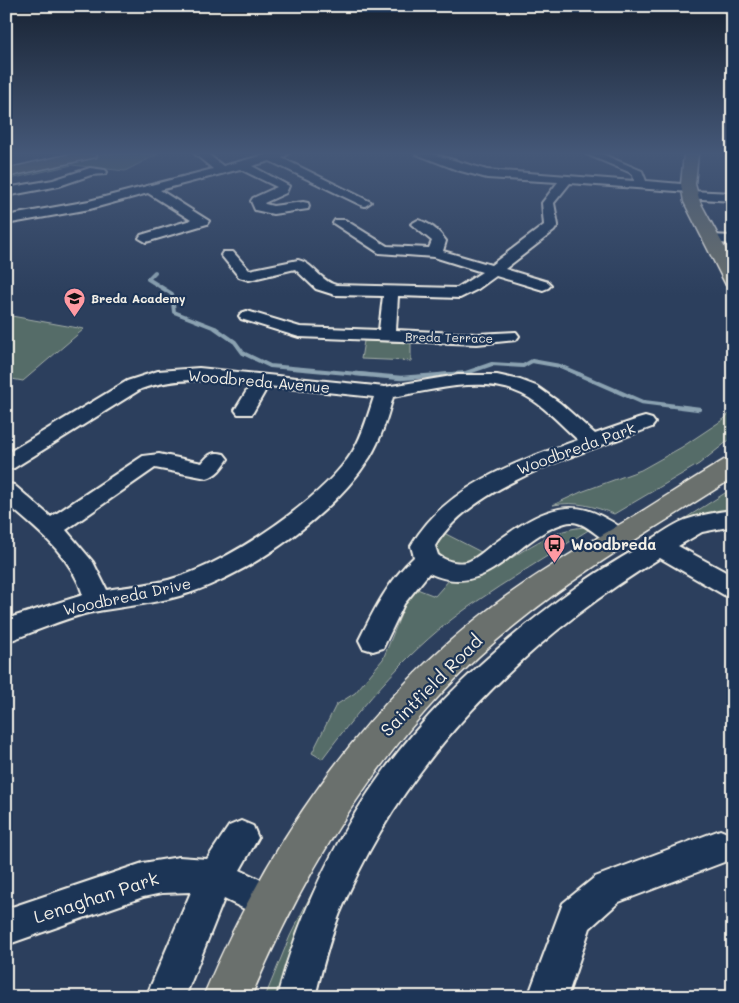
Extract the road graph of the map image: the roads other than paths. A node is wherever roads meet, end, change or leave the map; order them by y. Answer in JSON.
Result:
{"nodes":[{"id":1,"x":105,"y":201,"type":"edge"},
{"id":2,"x":169,"y":201,"type":"edge"},
{"id":3,"x":257,"y":201,"type":"edge"},
{"id":4,"x":550,"y":201,"type":"edge"},
{"id":5,"x":693,"y":201,"type":"edge"},
{"id":6,"x":303,"y":206,"type":"dead end"},
{"id":7,"x":6,"y":220,"type":"edge"},
{"id":8,"x":340,"y":223,"type":"dead end"},
{"id":9,"x":418,"y":224,"type":"dead end"},
{"id":10,"x":146,"y":238,"type":"dead end"},
{"id":11,"x":711,"y":239,"type":"junction"},
{"id":12,"x":733,"y":240,"type":"edge"},
{"id":13,"x":435,"y":253,"type":"junction"},
{"id":14,"x":228,"y":255,"type":"dead end"},
{"id":15,"x":495,"y":270,"type":"junction"},
{"id":16,"x":733,"y":281,"type":"edge"},
{"id":17,"x":543,"y":285,"type":"dead end"},
{"id":18,"x":358,"y":291,"type":"junction"},
{"id":19,"x":391,"y":292,"type":"junction"},
{"id":20,"x":423,"y":293,"type":"junction"},
{"id":21,"x":247,"y":316,"type":"dead end"},
{"id":22,"x":387,"y":336,"type":"junction"},
{"id":23,"x":510,"y":336,"type":"dead end"},
{"id":24,"x":263,"y":379,"type":"junction"},
{"id":25,"x":385,"y":392,"type":"junction"},
{"id":26,"x":245,"y":410,"type":"dead end"},
{"id":27,"x":645,"y":423,"type":"dead end"},
{"id":28,"x":591,"y":441,"type":"junction"},
{"id":29,"x":217,"y":458,"type":"dead end"},
{"id":30,"x":6,"y":463,"type":"edge"},
{"id":31,"x":733,"y":466,"type":"edge"},
{"id":32,"x":6,"y":490,"type":"edge"},
{"id":33,"x":733,"y":518,"type":"edge"},
{"id":34,"x":49,"y":530,"type":"junction"},
{"id":35,"x":618,"y":538,"type":"junction"},
{"id":36,"x":660,"y":546,"type":"junction"},
{"id":37,"x":427,"y":560,"type":"junction"},
{"id":38,"x":733,"y":588,"type":"edge"},
{"id":39,"x":98,"y":602,"type":"junction"},
{"id":40,"x":6,"y":631,"type":"edge"},
{"id":41,"x":373,"y":640,"type":"dead end"},
{"id":42,"x":241,"y":838,"type":"dead end"},
{"id":43,"x":720,"y":847,"type":"dead end"},
{"id":44,"x":215,"y":878,"type":"junction"},
{"id":45,"x":271,"y":904,"type":"junction"},
{"id":46,"x":6,"y":927,"type":"edge"},
{"id":47,"x":165,"y":997,"type":"edge"},
{"id":48,"x":227,"y":997,"type":"edge"},
{"id":49,"x":296,"y":997,"type":"edge"},
{"id":50,"x":547,"y":997,"type":"edge"}],
"edges":[{"from":1,"to":7,"type":"street"},
{"from":2,"to":10,"type":"street"},
{"from":3,"to":6,"type":"street"},
{"from":4,"to":15,"type":"street"},
{"from":5,"to":11,"type":"highway"},
{"from":8,"to":13,"type":"street"},
{"from":9,"to":13,"type":"street"},
{"from":11,"to":12,"type":"street"},
{"from":11,"to":16,"type":"highway"},
{"from":13,"to":15,"type":"street"},
{"from":14,"to":18,"type":"street"},
{"from":15,"to":17,"type":"street"},
{"from":15,"to":20,"type":"street"},
{"from":18,"to":19,"type":"street"},
{"from":18,"to":20,"type":"street"},
{"from":19,"to":20,"type":"street"},
{"from":19,"to":22,"type":"street","name":"Breda Terrace"},
{"from":21,"to":22,"type":"street","name":"Breda Terrace"},
{"from":22,"to":23,"type":"street","name":"Breda Terrace"},
{"from":24,"to":25,"type":"street","name":"Woodbreda Avenue"},
{"from":24,"to":26,"type":"street"},
{"from":24,"to":30,"type":"street","name":"Woodbreda Avenue"},
{"from":25,"to":28,"type":"street"},
{"from":25,"to":39,"type":"street","name":"Woodbreda Drive"},
{"from":27,"to":28,"type":"street","name":"Woodbreda Park"},
{"from":28,"to":37,"type":"street","name":"Woodbreda Park"},
{"from":29,"to":34,"type":"street"},
{"from":31,"to":35,"type":"highway","name":"Saintfield Road"},
{"from":32,"to":34,"type":"street"},
{"from":33,"to":36,"type":"street","name":"Saintfield Road"},
{"from":34,"to":39,"type":"street"},
{"from":35,"to":37,"type":"street"},
{"from":35,"to":45,"type":"highway","name":"Saintfield Road"},
{"from":36,"to":38,"type":"street"},
{"from":36,"to":49,"type":"street","name":"Saintfield Road"},
{"from":37,"to":41,"type":"street"},
{"from":39,"to":40,"type":"street","name":"Woodbreda Drive"},
{"from":42,"to":44,"type":"street"},
{"from":43,"to":50,"type":"street"},
{"from":44,"to":45,"type":"street","name":"Lenaghan Park"},
{"from":44,"to":46,"type":"street","name":"Lenaghan Park"},
{"from":44,"to":47,"type":"street"},
{"from":45,"to":48,"type":"highway","name":"Saintfield Road"}]}
